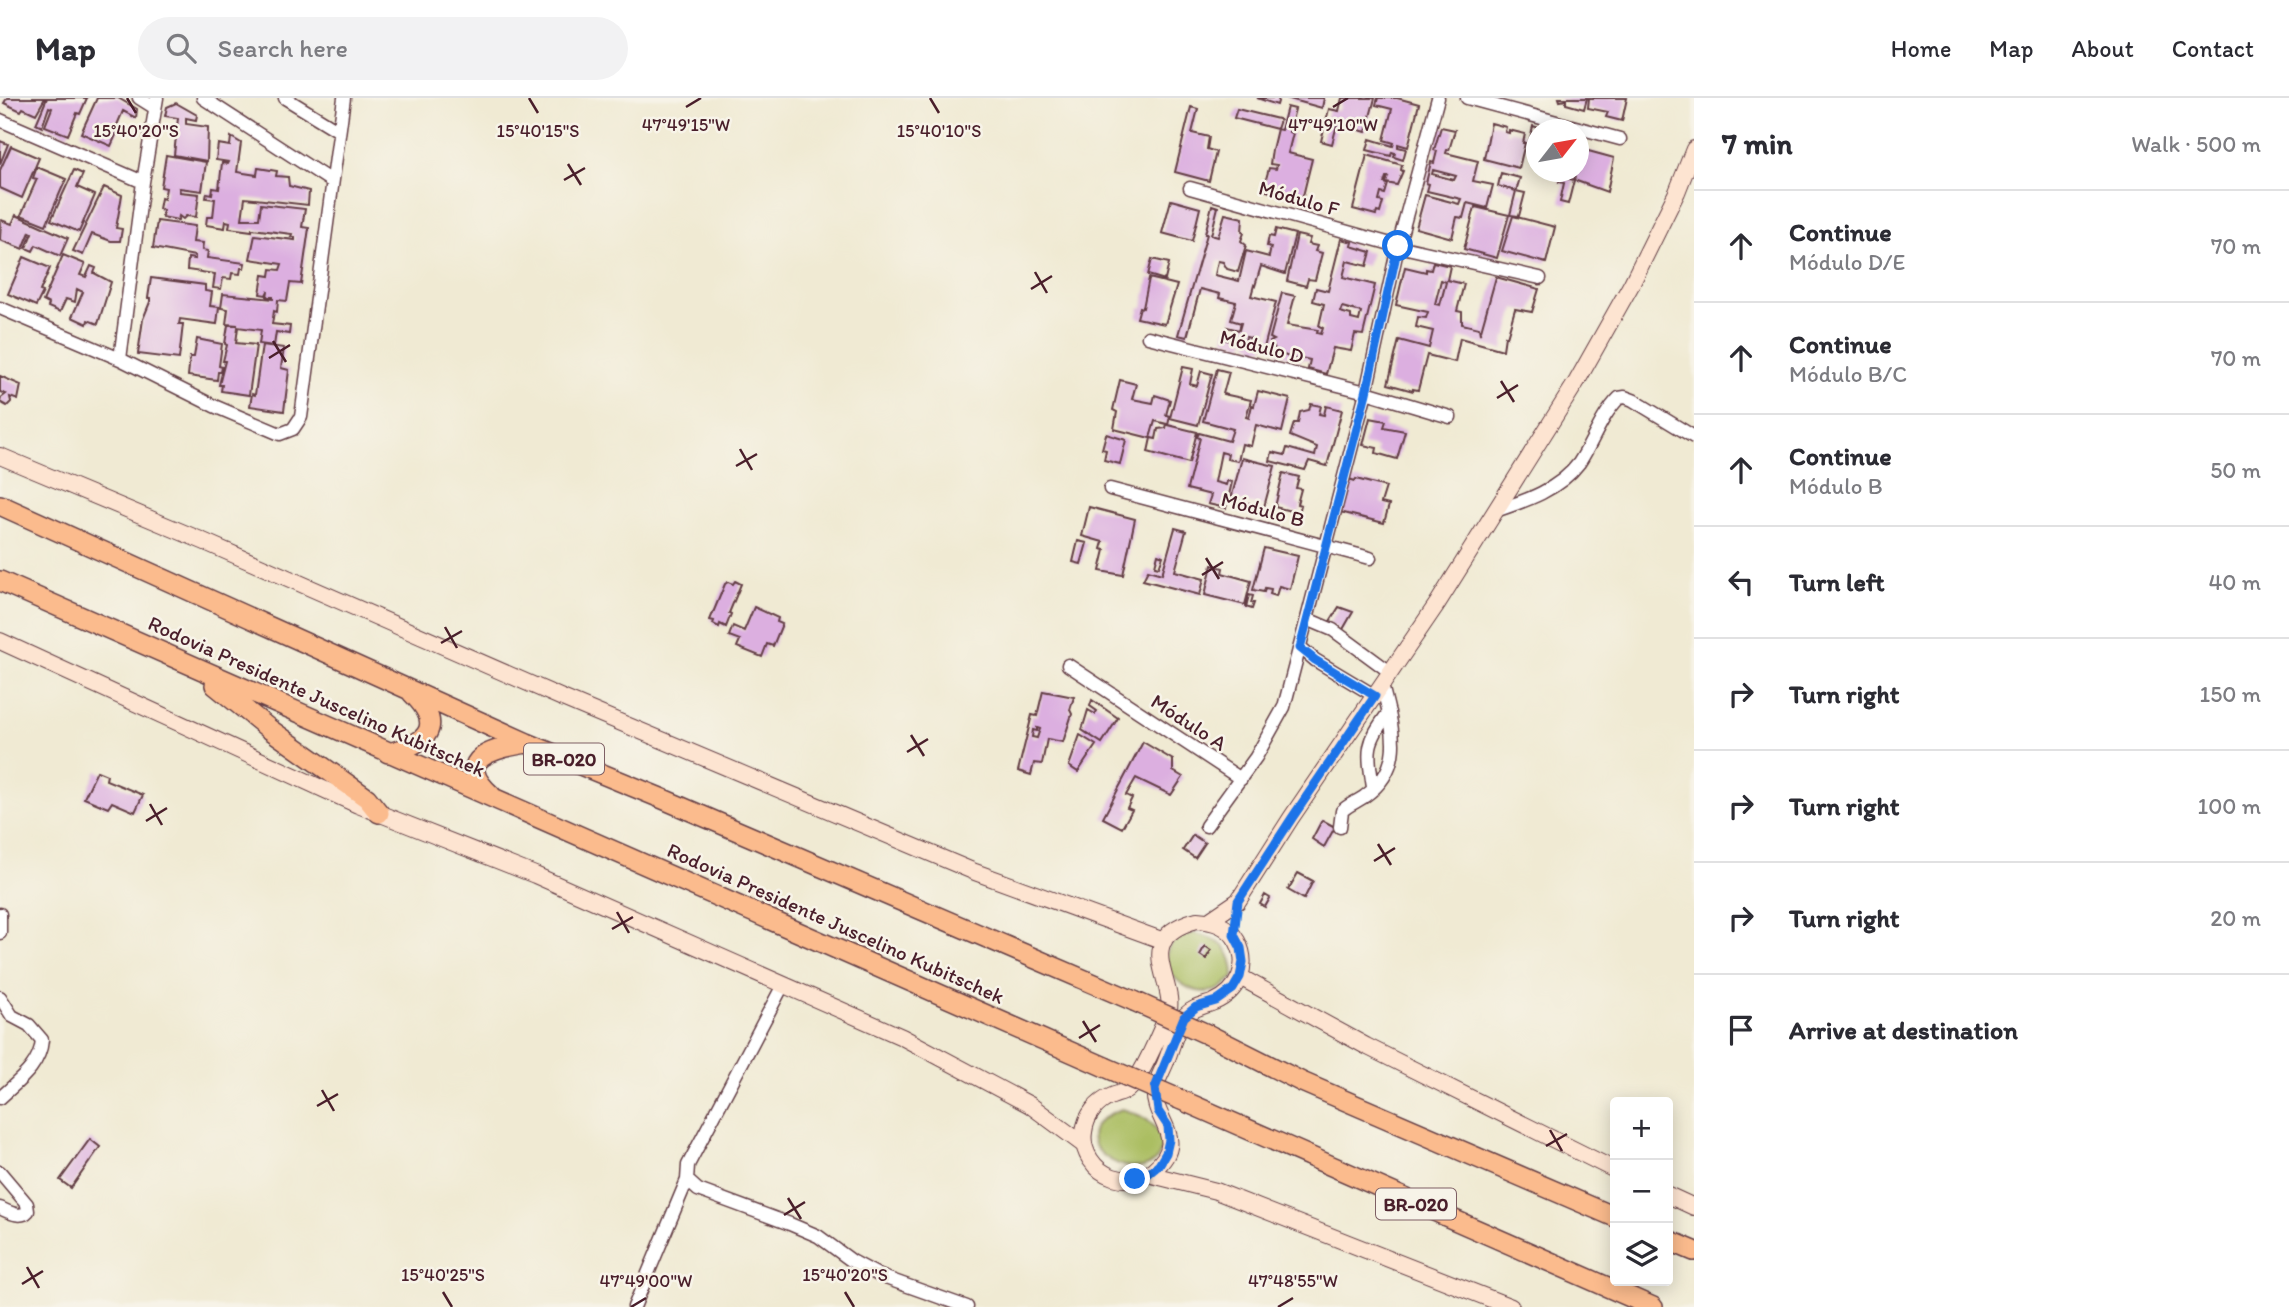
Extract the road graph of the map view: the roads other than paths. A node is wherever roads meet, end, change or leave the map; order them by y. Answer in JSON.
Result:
{"nodes":[{"id":1,"x":139,"y":98,"type":"edge"},
{"id":2,"x":203,"y":98,"type":"edge"},
{"id":3,"x":285,"y":98,"type":"edge"},
{"id":4,"x":344,"y":98,"type":"edge"},
{"id":5,"x":1438,"y":98,"type":"edge"},
{"id":6,"x":1467,"y":98,"type":"edge"},
{"id":7,"x":156,"y":103,"type":"edge"},
{"id":8,"x":0,"y":120,"type":"edge"},
{"id":9,"x":339,"y":131,"type":"junction"},
{"id":10,"x":1620,"y":139,"type":"dead end"},
{"id":11,"x":1694,"y":149,"type":"edge"},
{"id":12,"x":331,"y":181,"type":"junction"},
{"id":13,"x":143,"y":182,"type":"junction"},
{"id":14,"x":1190,"y":188,"type":"dead end"},
{"id":15,"x":1398,"y":246,"type":"junction"},
{"id":16,"x":1540,"y":278,"type":"dead end"},
{"id":17,"x":0,"y":308,"type":"edge"},
{"id":18,"x":1148,"y":337,"type":"dead end"},
{"id":19,"x":120,"y":359,"type":"junction"},
{"id":20,"x":1366,"y":393,"type":"junction"},
{"id":21,"x":1450,"y":417,"type":"dead end"},
{"id":22,"x":1694,"y":437,"type":"edge"},
{"id":23,"x":0,"y":456,"type":"edge"},
{"id":24,"x":1110,"y":489,"type":"dead end"},
{"id":25,"x":0,"y":505,"type":"edge"},
{"id":26,"x":1495,"y":511,"type":"junction"},
{"id":27,"x":1326,"y":546,"type":"junction"},
{"id":28,"x":1370,"y":558,"type":"dead end"},
{"id":29,"x":0,"y":581,"type":"edge"},
{"id":30,"x":1307,"y":619,"type":"junction"},
{"id":31,"x":0,"y":641,"type":"edge"},
{"id":32,"x":1300,"y":648,"type":"junction"},
{"id":33,"x":1068,"y":665,"type":"dead end"},
{"id":34,"x":192,"y":667,"type":"junction"},
{"id":35,"x":1382,"y":684,"type":"junction"},
{"id":36,"x":407,"y":688,"type":"junction"},
{"id":37,"x":1389,"y":712,"type":"junction"},
{"id":38,"x":527,"y":743,"type":"junction"},
{"id":39,"x":388,"y":753,"type":"junction"},
{"id":40,"x":1241,"y":779,"type":"junction"},
{"id":41,"x":1373,"y":788,"type":"junction"},
{"id":42,"x":496,"y":800,"type":"junction"},
{"id":43,"x":379,"y":813,"type":"junction"},
{"id":44,"x":1206,"y":826,"type":"dead end"},
{"id":45,"x":1340,"y":827,"type":"dead end"},
{"id":46,"x":1238,"y":901,"type":"junction"},
{"id":47,"x":0,"y":914,"type":"edge"},
{"id":48,"x":1210,"y":920,"type":"junction"},
{"id":49,"x":0,"y":933,"type":"edge"},
{"id":50,"x":1234,"y":935,"type":"junction"},
{"id":51,"x":1164,"y":941,"type":"junction"},
{"id":52,"x":1240,"y":977,"type":"junction"},
{"id":53,"x":783,"y":985,"type":"junction"},
{"id":54,"x":0,"y":997,"type":"edge"},
{"id":55,"x":0,"y":1098,"type":"edge"},
{"id":56,"x":1084,"y":1145,"type":"junction"},
{"id":57,"x":1610,"y":1168,"type":"edge"},
{"id":58,"x":0,"y":1172,"type":"edge"},
{"id":59,"x":1148,"y":1174,"type":"junction"},
{"id":60,"x":687,"y":1180,"type":"junction"},
{"id":61,"x":1673,"y":1198,"type":"edge"},
{"id":62,"x":0,"y":1208,"type":"edge"},
{"id":63,"x":1694,"y":1208,"type":"edge"},
{"id":64,"x":1610,"y":1215,"type":"edge"},
{"id":65,"x":1673,"y":1242,"type":"edge"},
{"id":66,"x":1694,"y":1251,"type":"edge"},
{"id":67,"x":634,"y":1307,"type":"edge"},
{"id":68,"x":967,"y":1307,"type":"edge"},
{"id":69,"x":1511,"y":1307,"type":"edge"},
{"id":70,"x":1653,"y":1307,"type":"edge"}],
"edges":[{"from":1,"to":7,"type":"street"},
{"from":2,"to":12,"type":"street"},
{"from":3,"to":9,"type":"street"},
{"from":4,"to":9,"type":"street"},
{"from":5,"to":15,"type":"street"},
{"from":6,"to":10,"type":"street"},
{"from":7,"to":13,"type":"street"},
{"from":8,"to":13,"type":"street"},
{"from":9,"to":12,"type":"street"},
{"from":11,"to":26,"type":"main road"},
{"from":12,"to":19,"type":"street"},
{"from":13,"to":19,"type":"street"},
{"from":14,"to":15,"type":"street","name":"Módulo F"},
{"from":15,"to":16,"type":"street","name":"Módulo F"},
{"from":15,"to":20,"type":"street"},
{"from":17,"to":19,"type":"street"},
{"from":18,"to":20,"type":"street","name":"Módulo D"},
{"from":20,"to":21,"type":"street","name":"Módulo D"},
{"from":20,"to":27,"type":"street"},
{"from":22,"to":26,"type":"street"},
{"from":23,"to":51,"type":"main road"},
{"from":24,"to":27,"type":"street","name":"Módulo B"},
{"from":25,"to":36,"type":"highway","name":"Rodovia Presidente Juscelino Kubitschek","number":"BR-020"},
{"from":26,"to":35,"type":"main road"},
{"from":27,"to":28,"type":"street"},
{"from":27,"to":30,"type":"street","name":"Módulo B"},
{"from":29,"to":34,"type":"highway","name":"Rodovia Presidente Juscelino Kubitschek","number":"BR-020"},
{"from":30,"to":32,"type":"street","name":"Módulo B"},
{"from":30,"to":35,"type":"street"},
{"from":31,"to":43,"type":"main road"},
{"from":32,"to":35,"type":"street"},
{"from":32,"to":40,"type":"street","name":"Módulo B"},
{"from":33,"to":40,"type":"street","name":"Módulo A"},
{"from":34,"to":39,"type":"highway","name":"Rodovia Presidente Juscelino Kubitschek","number":"BR-020"},
{"from":34,"to":43,"type":"highway"},
{"from":35,"to":37,"type":"street"},
{"from":35,"to":46,"type":"main road"},
{"from":36,"to":38,"type":"highway","name":"Rodovia Presidente Juscelino Kubitschek","number":"BR-020"},
{"from":36,"to":39,"type":"highway"},
{"from":37,"to":41,"type":"street"},
{"from":37,"to":41,"type":"street"},
{"from":38,"to":42,"type":"highway"},
{"from":38,"to":64,"type":"highway","name":"Rodovia Presidente Juscelino Kubitschek","number":"BR-020","bridge":true},
{"from":39,"to":42,"type":"highway","name":"Rodovia Presidente Juscelino Kubitschek","number":"BR-020"},
{"from":40,"to":44,"type":"street"},
{"from":41,"to":45,"type":"street"},
{"from":42,"to":70,"type":"highway","name":"Rodovia Presidente Juscelino Kubitschek","number":"BR-020","bridge":true},
{"from":43,"to":53,"type":"main road"},
{"from":46,"to":48,"type":"main road"},
{"from":46,"to":50,"type":"main road"},
{"from":47,"to":49,"type":"street"},
{"from":48,"to":50,"type":"main road"},
{"from":48,"to":51,"type":"main road"},
{"from":50,"to":52,"type":"main road"},
{"from":51,"to":56,"type":"main road"},
{"from":52,"to":57,"type":"main road"},
{"from":52,"to":59,"type":"main road"},
{"from":53,"to":56,"type":"main road"},
{"from":53,"to":60,"type":"street"},
{"from":54,"to":55,"type":"street"},
{"from":56,"to":59,"type":"main road"},
{"from":58,"to":62,"type":"street"},
{"from":59,"to":69,"type":"main road"},
{"from":60,"to":67,"type":"street"},
{"from":60,"to":68,"type":"street"},
{"from":61,"to":63,"type":"main road"},
{"from":65,"to":66,"type":"highway"}]}
